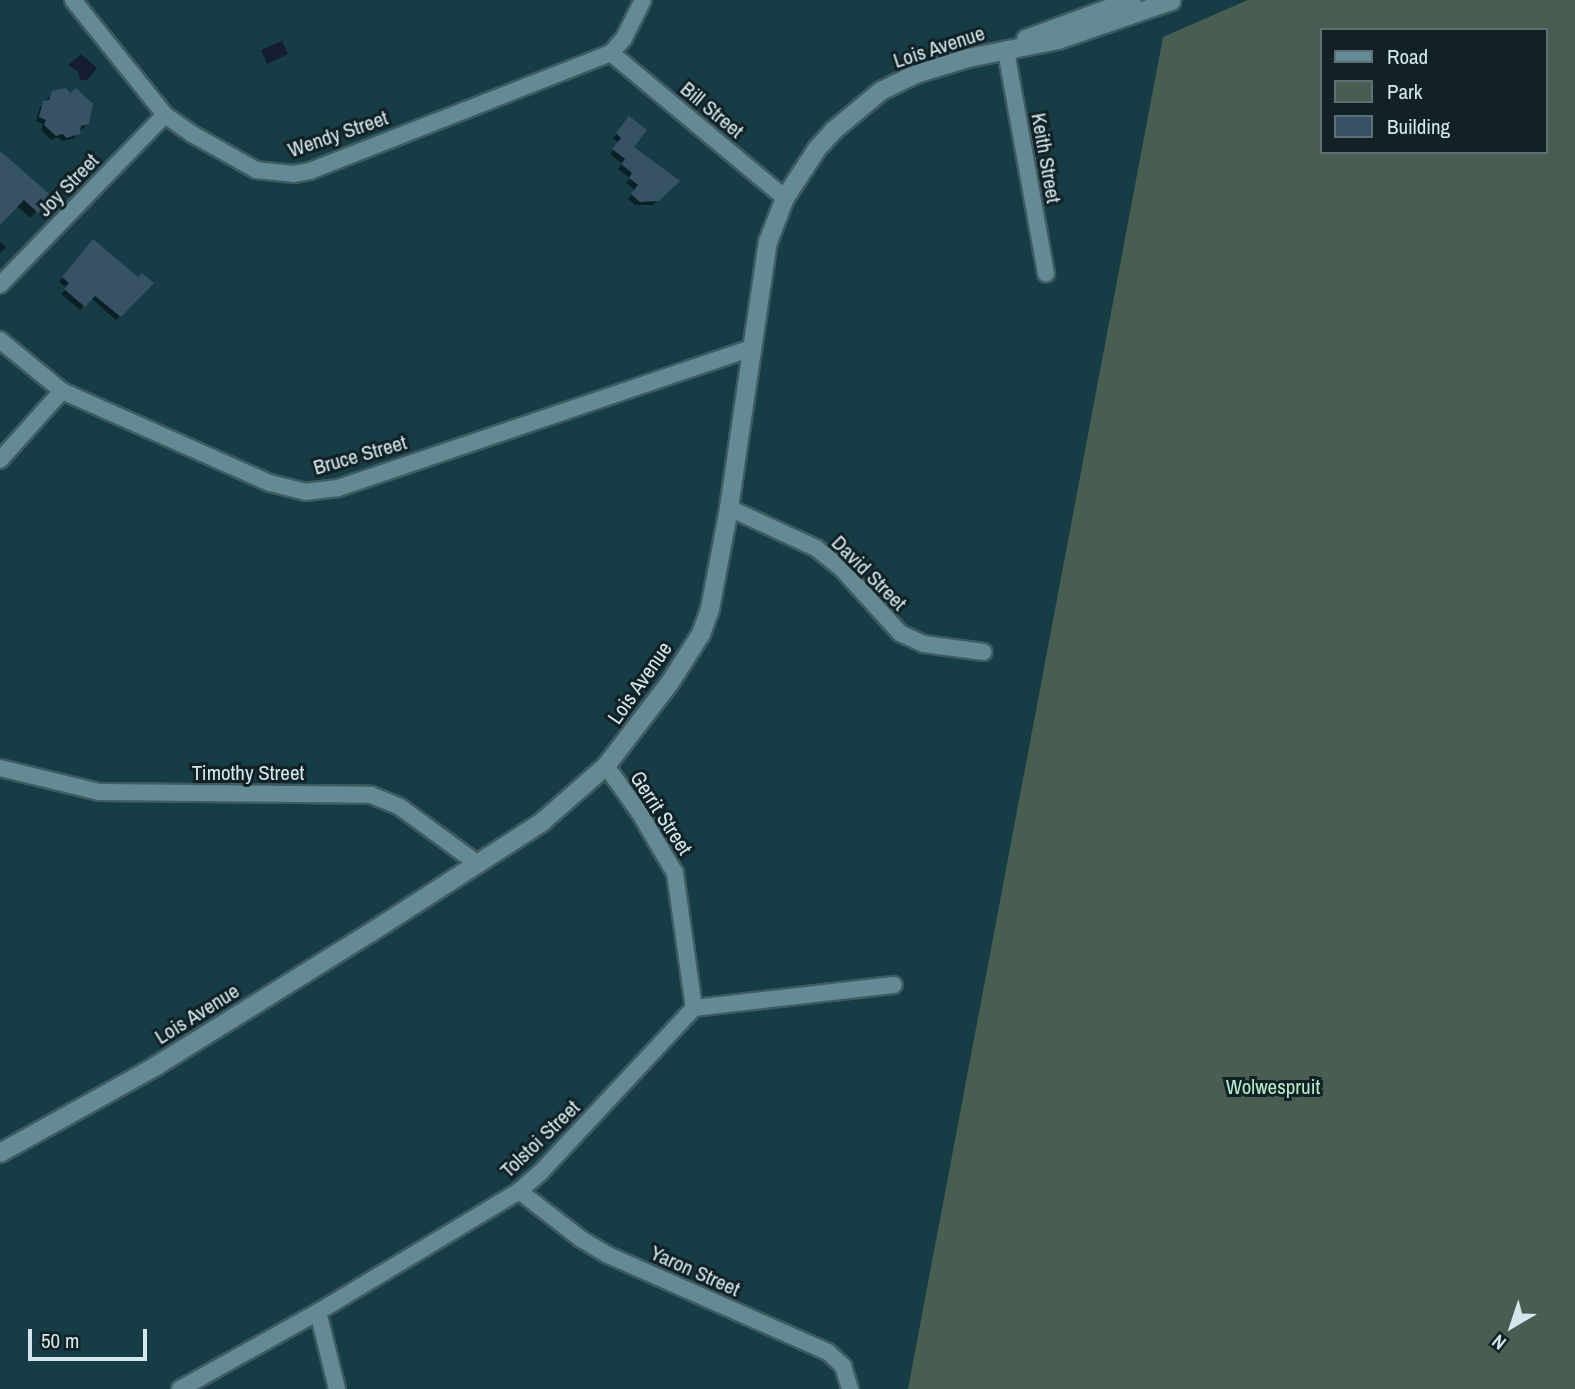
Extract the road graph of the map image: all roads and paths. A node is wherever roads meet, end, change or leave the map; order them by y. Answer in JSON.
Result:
{"nodes":[{"id":1,"x":73,"y":0,"type":"edge"},
{"id":2,"x":643,"y":0,"type":"edge"},
{"id":3,"x":1132,"y":0,"type":"edge"},
{"id":4,"x":1172,"y":0,"type":"edge"},
{"id":5,"x":1010,"y":49,"type":"junction"},
{"id":6,"x":611,"y":53,"type":"junction"},
{"id":7,"x":165,"y":115,"type":"junction"},
{"id":8,"x":785,"y":198,"type":"junction"},
{"id":9,"x":1046,"y":273,"type":"dead end"},
{"id":10,"x":0,"y":285,"type":"edge"},
{"id":11,"x":0,"y":340,"type":"edge"},
{"id":12,"x":752,"y":348,"type":"junction"},
{"id":13,"x":62,"y":391,"type":"junction"},
{"id":14,"x":0,"y":460,"type":"edge"},
{"id":15,"x":729,"y":508,"type":"junction"},
{"id":16,"x":983,"y":652,"type":"dead end"},
{"id":17,"x":606,"y":766,"type":"junction"},
{"id":18,"x":0,"y":768,"type":"edge"},
{"id":19,"x":478,"y":864,"type":"junction"},
{"id":20,"x":894,"y":985,"type":"dead end"},
{"id":21,"x":694,"y":1008,"type":"junction"},
{"id":22,"x":0,"y":1153,"type":"edge"},
{"id":23,"x":519,"y":1191,"type":"junction"},
{"id":24,"x":318,"y":1312,"type":"junction"},
{"id":25,"x":850,"y":1388,"type":"edge"},
{"id":26,"x":180,"y":1389,"type":"edge"},
{"id":27,"x":337,"y":1389,"type":"edge"}],
"edges":[{"from":1,"to":7,"type":"street","name":"Wendy Street"},
{"from":2,"to":6,"type":"street"},
{"from":3,"to":5,"type":"street","name":"Lois Avenue"},
{"from":4,"to":5,"type":"street","name":"Lois Avenue"},
{"from":5,"to":8,"type":"street","name":"Lois Avenue"},
{"from":5,"to":9,"type":"street","name":"Keith Street"},
{"from":6,"to":7,"type":"street","name":"Wendy Street"},
{"from":6,"to":8,"type":"street","name":"Bill Street"},
{"from":7,"to":10,"type":"street","name":"Joy Street"},
{"from":8,"to":12,"type":"street","name":"Lois Avenue"},
{"from":11,"to":13,"type":"street","name":"Bruce Street"},
{"from":12,"to":13,"type":"street","name":"Bruce Street"},
{"from":12,"to":15,"type":"street","name":"Lois Avenue"},
{"from":13,"to":14,"type":"street"},
{"from":15,"to":16,"type":"street","name":"David Street"},
{"from":15,"to":17,"type":"street","name":"Lois Avenue"},
{"from":17,"to":19,"type":"street","name":"Lois Avenue"},
{"from":17,"to":21,"type":"street","name":"Gerrit Street"},
{"from":18,"to":19,"type":"street","name":"Timothy Street"},
{"from":19,"to":22,"type":"street","name":"Lois Avenue"},
{"from":20,"to":21,"type":"street"},
{"from":21,"to":23,"type":"street","name":"Tolstoi Street"},
{"from":23,"to":24,"type":"street","name":"Tolstoi Street"},
{"from":23,"to":25,"type":"street","name":"Yaron Street"},
{"from":24,"to":26,"type":"street","name":"Tolstoi Street"},
{"from":24,"to":27,"type":"street"}]}
